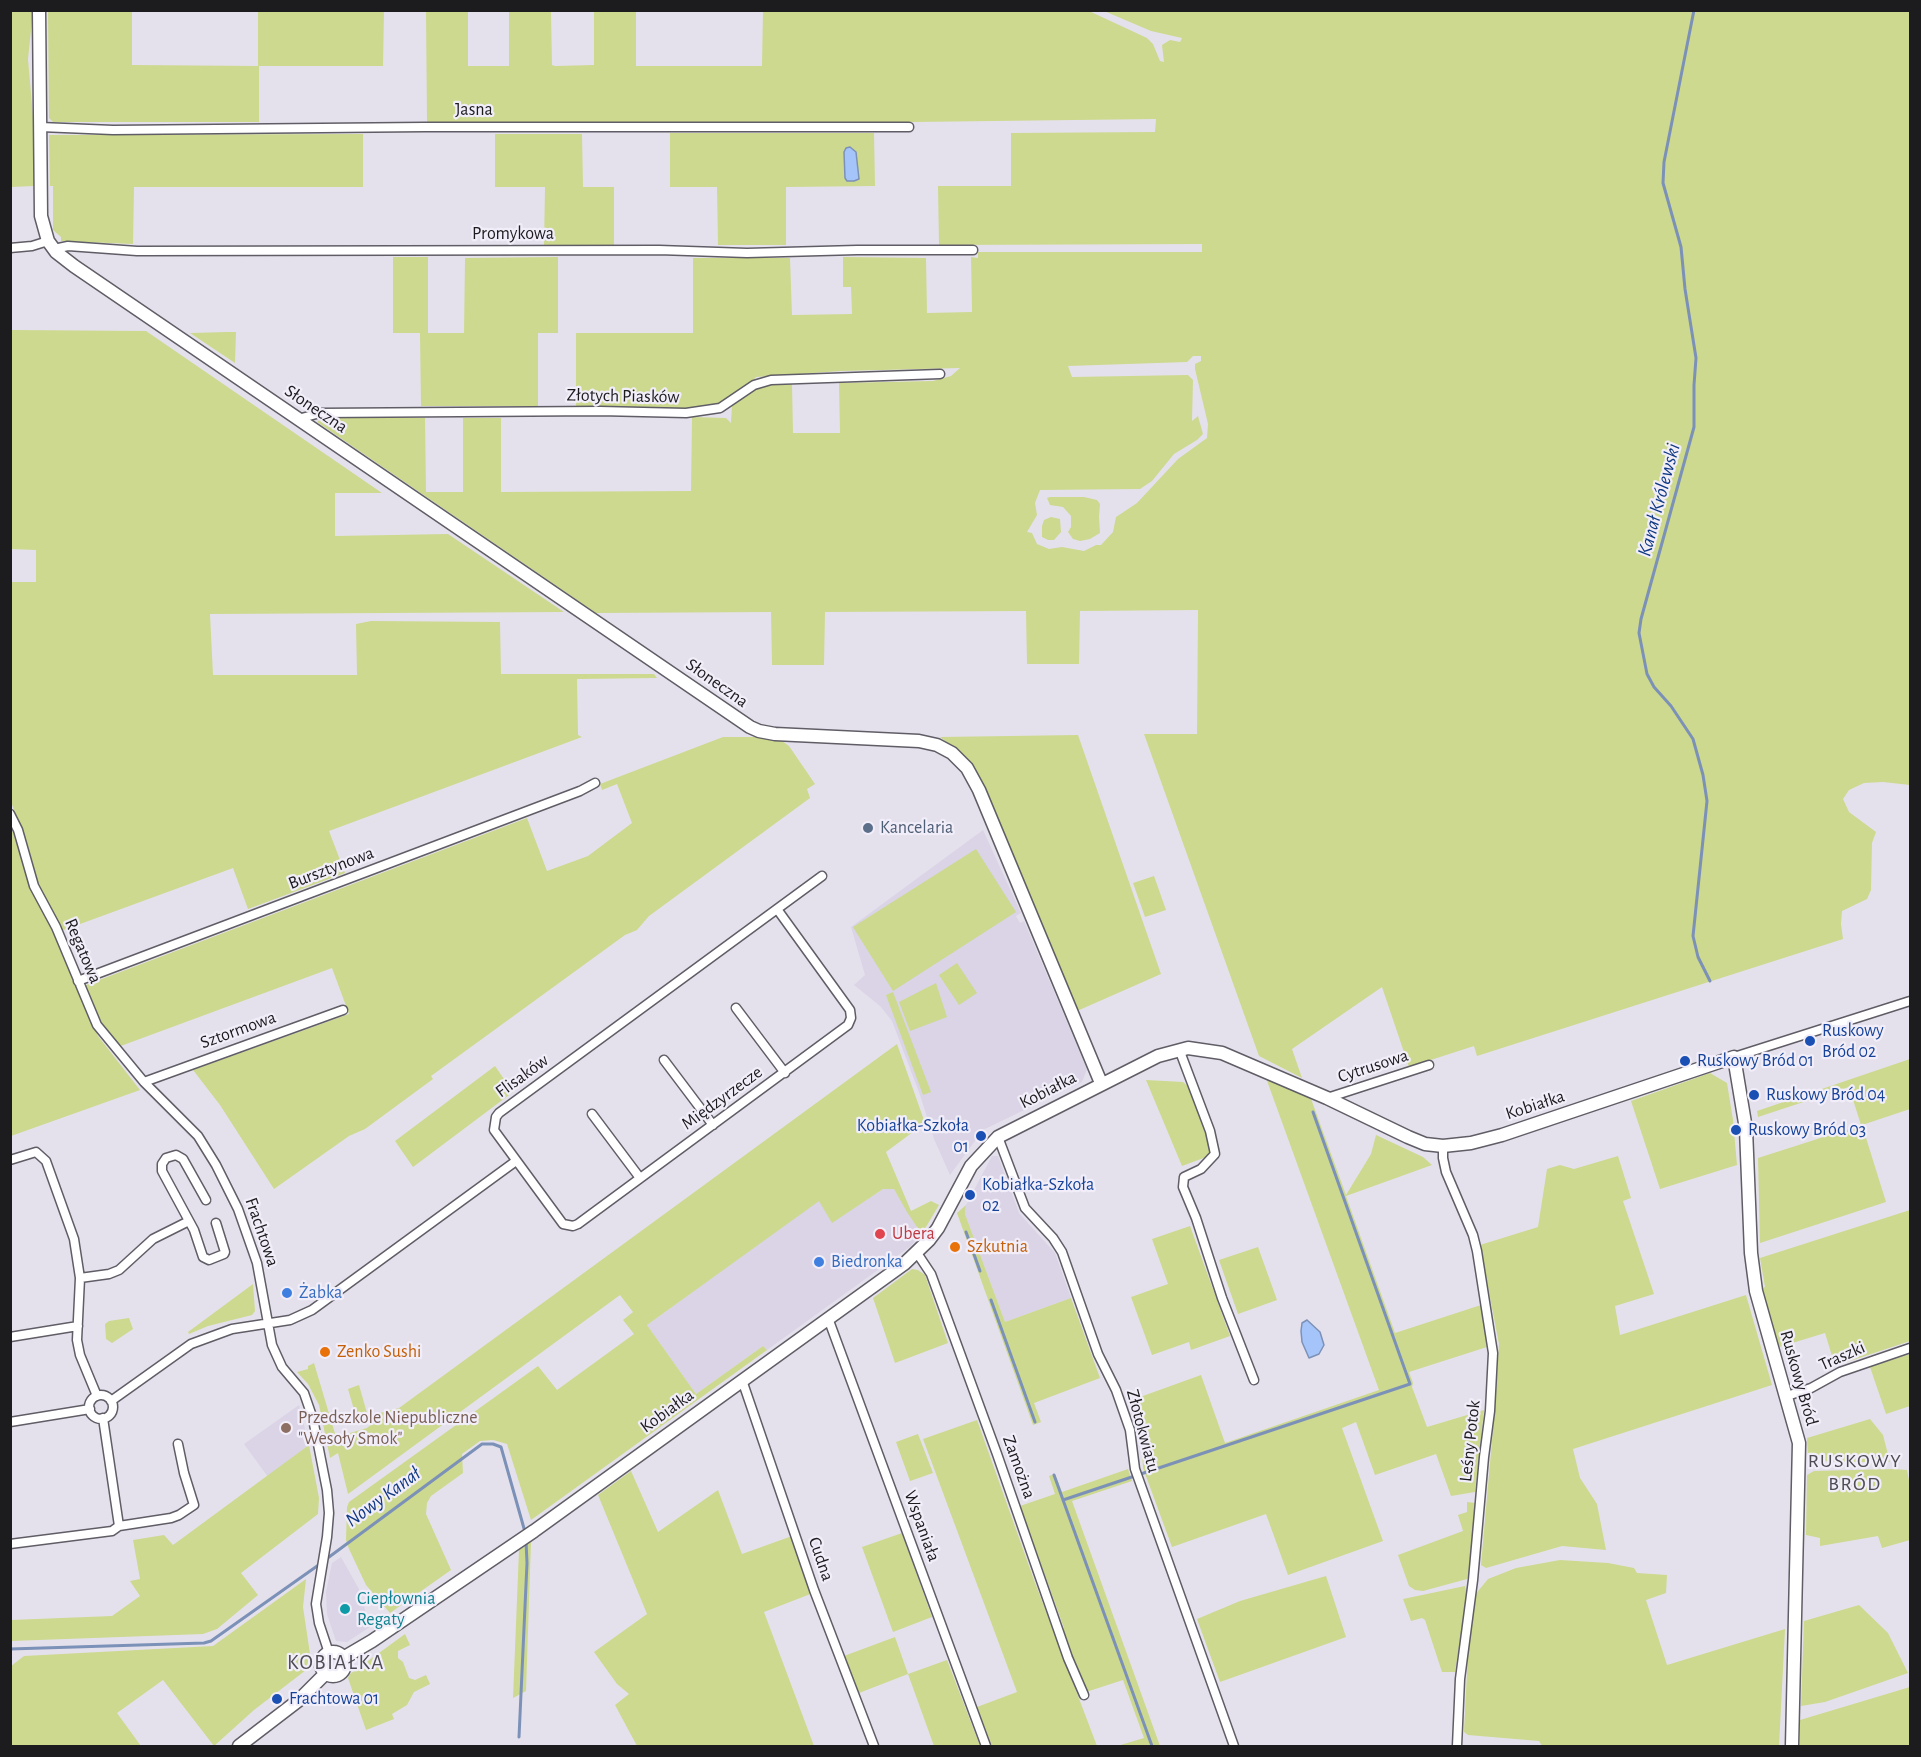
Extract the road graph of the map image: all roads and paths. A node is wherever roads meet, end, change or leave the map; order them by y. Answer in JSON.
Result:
{"nodes":[{"id":1,"x":39,"y":10,"type":"edge"},
{"id":2,"x":40,"y":127,"type":"junction"},
{"id":3,"x":909,"y":127,"type":"dead end"},
{"id":4,"x":51,"y":245,"type":"junction"},
{"id":5,"x":10,"y":248,"type":"edge"},
{"id":6,"x":973,"y":250,"type":"dead end"},
{"id":7,"x":940,"y":374,"type":"dead end"},
{"id":8,"x":298,"y":419,"type":"junction"},
{"id":9,"x":595,"y":783,"type":"dead end"},
{"id":10,"x":10,"y":814,"type":"edge"},
{"id":11,"x":822,"y":876,"type":"dead end"},
{"id":12,"x":777,"y":909,"type":"junction"},
{"id":13,"x":78,"y":981,"type":"junction"},
{"id":14,"x":1911,"y":1001,"type":"edge"},
{"id":15,"x":736,"y":1008,"type":"dead end"},
{"id":16,"x":343,"y":1010,"type":"dead end"},
{"id":17,"x":1179,"y":1049,"type":"junction"},
{"id":18,"x":1734,"y":1058,"type":"junction"},
{"id":19,"x":664,"y":1060,"type":"dead end"},
{"id":20,"x":1429,"y":1065,"type":"dead end"},
{"id":21,"x":784,"y":1073,"type":"junction"},
{"id":22,"x":1101,"y":1083,"type":"junction"},
{"id":23,"x":147,"y":1084,"type":"junction"},
{"id":24,"x":1327,"y":1098,"type":"junction"},
{"id":25,"x":592,"y":1114,"type":"dead end"},
{"id":26,"x":713,"y":1125,"type":"junction"},
{"id":27,"x":998,"y":1137,"type":"junction"},
{"id":28,"x":1443,"y":1146,"type":"junction"},
{"id":29,"x":10,"y":1160,"type":"edge"},
{"id":30,"x":516,"y":1161,"type":"junction"},
{"id":31,"x":640,"y":1178,"type":"junction"},
{"id":32,"x":206,"y":1200,"type":"dead end"},
{"id":33,"x":189,"y":1221,"type":"junction"},
{"id":34,"x":216,"y":1223,"type":"dead end"},
{"id":35,"x":917,"y":1253,"type":"junction"},
{"id":36,"x":80,"y":1278,"type":"junction"},
{"id":37,"x":828,"y":1318,"type":"junction"},
{"id":38,"x":268,"y":1324,"type":"junction"},
{"id":39,"x":78,"y":1326,"type":"junction"},
{"id":40,"x":10,"y":1337,"type":"edge"},
{"id":41,"x":1911,"y":1348,"type":"edge"},
{"id":42,"x":742,"y":1380,"type":"junction"},
{"id":43,"x":1254,"y":1380,"type":"dead end"},
{"id":44,"x":98,"y":1396,"type":"junction"},
{"id":45,"x":1787,"y":1396,"type":"junction"},
{"id":46,"x":111,"y":1401,"type":"junction"},
{"id":47,"x":90,"y":1409,"type":"junction"},
{"id":48,"x":103,"y":1418,"type":"junction"},
{"id":49,"x":10,"y":1422,"type":"edge"},
{"id":50,"x":178,"y":1444,"type":"dead end"},
{"id":51,"x":119,"y":1526,"type":"junction"},
{"id":52,"x":10,"y":1544,"type":"edge"},
{"id":53,"x":329,"y":1653,"type":"junction"},
{"id":54,"x":343,"y":1658,"type":"junction"},
{"id":55,"x":326,"y":1673,"type":"junction"},
{"id":56,"x":1084,"y":1695,"type":"dead end"},
{"id":57,"x":239,"y":1746,"type":"edge"},
{"id":58,"x":874,"y":1746,"type":"edge"},
{"id":59,"x":986,"y":1746,"type":"edge"},
{"id":60,"x":1234,"y":1746,"type":"edge"},
{"id":61,"x":1457,"y":1746,"type":"edge"},
{"id":62,"x":1792,"y":1746,"type":"edge"}],
"edges":[{"from":1,"to":2,"type":"street"},
{"from":2,"to":3,"type":"street","name":"Jasna"},
{"from":2,"to":4,"type":"street"},
{"from":4,"to":5,"type":"street"},
{"from":4,"to":6,"type":"street","name":"Promykowa"},
{"from":4,"to":8,"type":"street","name":"Słoneczna"},
{"from":7,"to":8,"type":"street","name":"Złotych Piasków"},
{"from":8,"to":22,"type":"street","name":"Słoneczna"},
{"from":9,"to":13,"type":"street","name":"Bursztynowa"},
{"from":10,"to":13,"type":"street","name":"Regatowa"},
{"from":11,"to":12,"type":"street","name":"Flisaków"},
{"from":12,"to":21,"type":"street","name":"Międzyrzecze"},
{"from":12,"to":30,"type":"street","name":"Flisaków"},
{"from":13,"to":23,"type":"street","name":"Regatowa"},
{"from":14,"to":18,"type":"street","name":"Kobiałka"},
{"from":15,"to":21,"type":"street"},
{"from":16,"to":23,"type":"street","name":"Sztormowa"},
{"from":17,"to":22,"type":"street","name":"Kobiałka"},
{"from":17,"to":24,"type":"street","name":"Kobiałka"},
{"from":17,"to":43,"type":"street"},
{"from":18,"to":28,"type":"street","name":"Kobiałka"},
{"from":18,"to":45,"type":"street","name":"Ruskowy Bród"},
{"from":19,"to":26,"type":"street"},
{"from":20,"to":24,"type":"street","name":"Cytrusowa"},
{"from":21,"to":26,"type":"street","name":"Międzyrzecze"},
{"from":22,"to":27,"type":"street","name":"Kobiałka"},
{"from":23,"to":38,"type":"street","name":"Frachtowa"},
{"from":24,"to":28,"type":"street","name":"Kobiałka"},
{"from":25,"to":31,"type":"street"},
{"from":26,"to":31,"type":"street","name":"Międzyrzecze"},
{"from":27,"to":35,"type":"street","name":"Kobiałka"},
{"from":27,"to":60,"type":"street","name":"Złotokwiatu"},
{"from":28,"to":61,"type":"street","name":"Leśny Potok"},
{"from":29,"to":36,"type":"street"},
{"from":30,"to":31,"type":"street","name":"Międzyrzecze"},
{"from":30,"to":38,"type":"street"},
{"from":32,"to":33,"type":"street"},
{"from":33,"to":34,"type":"street"},
{"from":33,"to":36,"type":"street"},
{"from":35,"to":37,"type":"street","name":"Kobiałka"},
{"from":35,"to":56,"type":"street","name":"Zamożna"},
{"from":36,"to":39,"type":"street"},
{"from":37,"to":42,"type":"street","name":"Kobiałka"},
{"from":37,"to":59,"type":"street","name":"Wspaniała"},
{"from":38,"to":46,"type":"street"},
{"from":38,"to":53,"type":"street","name":"Frachtowa"},
{"from":39,"to":40,"type":"street"},
{"from":39,"to":44,"type":"street"},
{"from":41,"to":45,"type":"street","name":"Traszki"},
{"from":42,"to":54,"type":"street","name":"Kobiałka"},
{"from":42,"to":58,"type":"street","name":"Cudna"},
{"from":44,"to":46,"type":"street"},
{"from":44,"to":47,"type":"street"},
{"from":45,"to":62,"type":"street","name":"Ruskowy Bród"},
{"from":46,"to":48,"type":"street"},
{"from":47,"to":48,"type":"street"},
{"from":47,"to":49,"type":"street"},
{"from":48,"to":51,"type":"street"},
{"from":50,"to":51,"type":"street"},
{"from":51,"to":52,"type":"street"},
{"from":53,"to":54,"type":"street"},
{"from":53,"to":55,"type":"street"},
{"from":54,"to":55,"type":"street"},
{"from":55,"to":57,"type":"street"}]}
